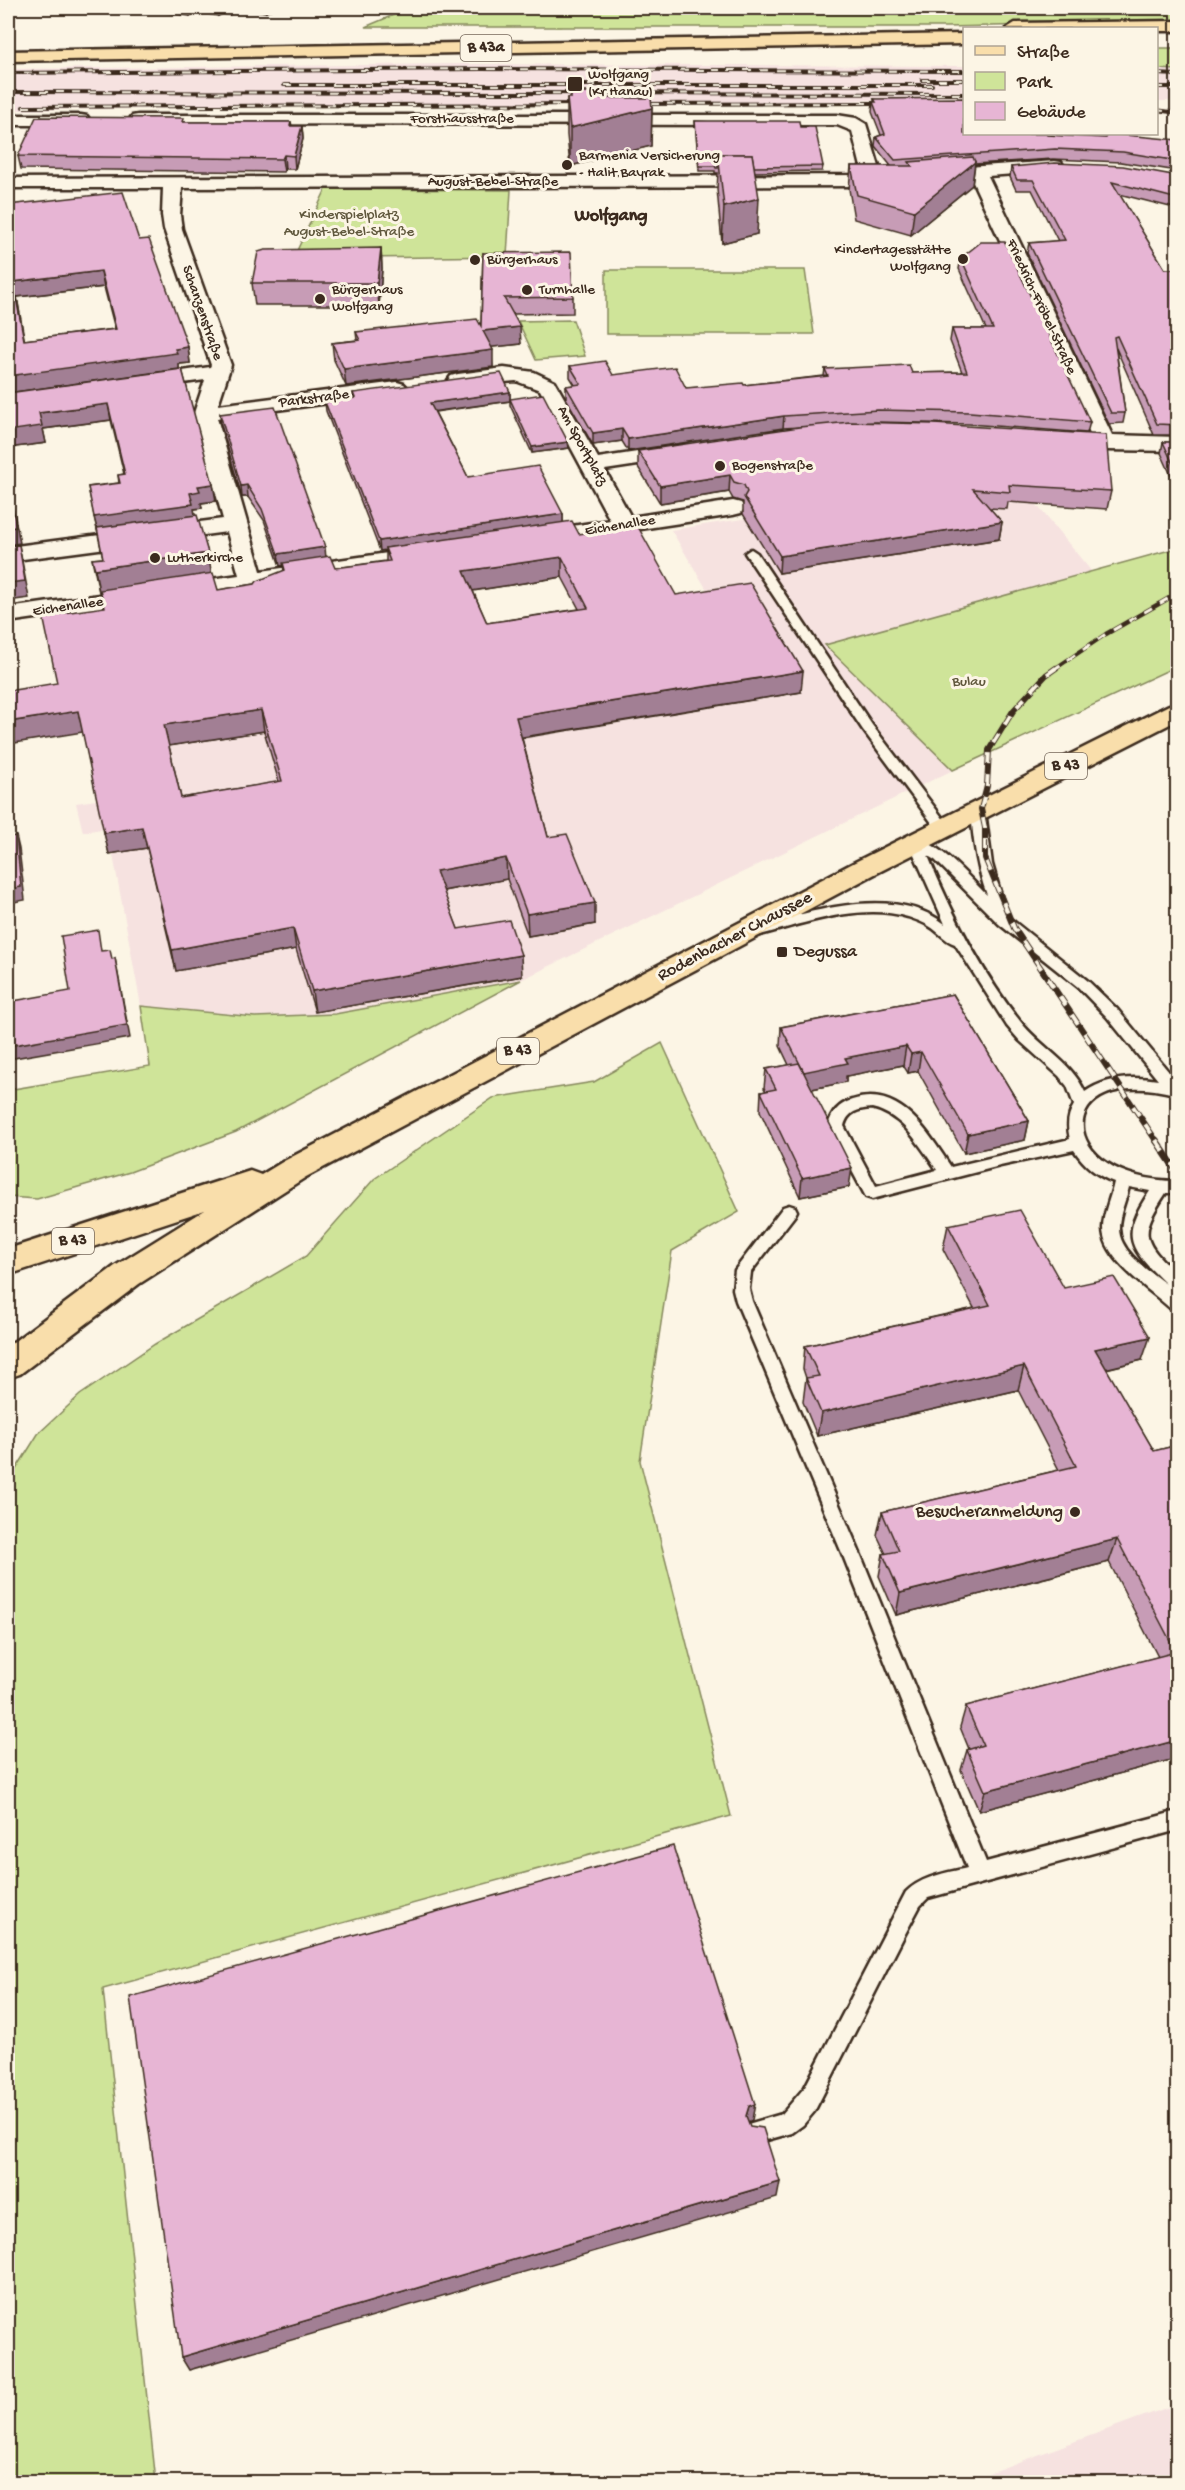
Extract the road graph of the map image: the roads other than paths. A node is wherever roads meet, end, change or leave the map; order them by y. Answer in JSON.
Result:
{"nodes":[{"id":1,"x":1178,"y":26,"type":"edge"},
{"id":2,"x":1096,"y":27,"type":"edge"},
{"id":3,"x":963,"y":29,"type":"edge"},
{"id":4,"x":1158,"y":36,"type":"edge"},
{"id":5,"x":1178,"y":36,"type":"edge"},
{"id":6,"x":963,"y":39,"type":"edge"},
{"id":7,"x":8,"y":45,"type":"edge"},
{"id":8,"x":8,"y":56,"type":"edge"},
{"id":9,"x":8,"y":120,"type":"edge"},
{"id":10,"x":98,"y":120,"type":"edge"},
{"id":11,"x":121,"y":120,"type":"edge"},
{"id":12,"x":1071,"y":167,"type":"edge"},
{"id":13,"x":977,"y":172,"type":"junction"},
{"id":14,"x":874,"y":181,"type":"junction"},
{"id":15,"x":173,"y":182,"type":"junction"},
{"id":16,"x":8,"y":183,"type":"edge"},
{"id":17,"x":219,"y":372,"type":"junction"},
{"id":18,"x":441,"y":382,"type":"edge"},
{"id":19,"x":125,"y":385,"type":"edge"},
{"id":20,"x":418,"y":385,"type":"edge"},
{"id":21,"x":205,"y":413,"type":"junction"},
{"id":22,"x":1036,"y":438,"type":"edge"},
{"id":23,"x":1106,"y":443,"type":"junction"},
{"id":24,"x":1178,"y":444,"type":"edge"},
{"id":25,"x":706,"y":448,"type":"edge"},
{"id":26,"x":593,"y":465,"type":"junction"},
{"id":27,"x":733,"y":508,"type":"dead end"},
{"id":28,"x":236,"y":524,"type":"junction"},
{"id":29,"x":624,"y":525,"type":"junction"},
{"id":30,"x":508,"y":542,"type":"edge"},
{"id":31,"x":450,"y":551,"type":"edge"},
{"id":32,"x":751,"y":553,"type":"dead end"},
{"id":33,"x":8,"y":554,"type":"edge"},
{"id":34,"x":252,"y":580,"type":"junction"},
{"id":35,"x":8,"y":615,"type":"edge"},
{"id":36,"x":1178,"y":710,"type":"edge"},
{"id":37,"x":978,"y":811,"type":"junction"},
{"id":38,"x":943,"y":828,"type":"junction"},
{"id":39,"x":916,"y":843,"type":"junction"},
{"id":40,"x":1004,"y":921,"type":"junction"},
{"id":41,"x":735,"y":937,"type":"junction"},
{"id":42,"x":969,"y":953,"type":"junction"},
{"id":43,"x":1175,"y":1089,"type":"edge"},
{"id":44,"x":1082,"y":1105,"type":"junction"},
{"id":45,"x":1079,"y":1143,"type":"junction"},
{"id":46,"x":294,"y":1169,"type":"junction"},
{"id":47,"x":946,"y":1173,"type":"junction"},
{"id":48,"x":1123,"y":1180,"type":"junction"},
{"id":49,"x":1169,"y":1187,"type":"edge"},
{"id":50,"x":789,"y":1211,"type":"dead end"},
{"id":51,"x":8,"y":1262,"type":"edge"},
{"id":52,"x":1178,"y":1286,"type":"edge"},
{"id":53,"x":1178,"y":1305,"type":"edge"},
{"id":54,"x":8,"y":1364,"type":"edge"},
{"id":55,"x":1178,"y":1820,"type":"edge"},
{"id":56,"x":980,"y":1873,"type":"junction"},
{"id":57,"x":756,"y":2132,"type":"edge"}],
"edges":[{"from":1,"to":2,"type":"main road"},
{"from":3,"to":7,"type":"main road","number":"B 43a"},
{"from":4,"to":5,"type":"main road"},
{"from":6,"to":8,"type":"main road","number":"B 43a"},
{"from":9,"to":10,"type":"street"},
{"from":11,"to":14,"type":"street","name":"Forsthausstraße"},
{"from":12,"to":13,"type":"street"},
{"from":13,"to":14,"type":"street","name":"August-Bebel-Straße"},
{"from":13,"to":23,"type":"street","name":"Friedrich-Fröbel-Straße"},
{"from":14,"to":15,"type":"street","name":"August-Bebel-Straße"},
{"from":15,"to":16,"type":"street","name":"August-Bebel-Straße"},
{"from":15,"to":17,"type":"street","name":"Schanzenstraße"},
{"from":17,"to":19,"type":"street"},
{"from":17,"to":21,"type":"street","name":"Schanzenstraße"},
{"from":18,"to":26,"type":"street","name":"Am Sportplatz"},
{"from":20,"to":21,"type":"street","name":"Parkstraße"},
{"from":21,"to":28,"type":"street"},
{"from":22,"to":23,"type":"street"},
{"from":23,"to":24,"type":"street"},
{"from":25,"to":26,"type":"street"},
{"from":26,"to":29,"type":"street","name":"Am Sportplatz"},
{"from":27,"to":29,"type":"street","name":"Eichenallee"},
{"from":28,"to":33,"type":"street"},
{"from":28,"to":34,"type":"street"},
{"from":29,"to":30,"type":"street","name":"Eichenallee"},
{"from":31,"to":34,"type":"street","name":"Eichenallee"},
{"from":32,"to":38,"type":"lane"},
{"from":34,"to":35,"type":"street","name":"Eichenallee"},
{"from":36,"to":37,"type":"main road","name":"Rodenbacher Chaussee","number":"B 43"},
{"from":37,"to":38,"type":"main road","name":"Rodenbacher Chaussee","number":"B 43"},
{"from":37,"to":40,"type":"lane"},
{"from":38,"to":39,"type":"main road","name":"Rodenbacher Chaussee","number":"B 43"},
{"from":39,"to":40,"type":"lane"},
{"from":39,"to":41,"type":"main road","name":"Rodenbacher Chaussee","number":"B 43"},
{"from":39,"to":42,"type":"lane"},
{"from":40,"to":43,"type":"lane"},
{"from":41,"to":42,"type":"lane"},
{"from":41,"to":46,"type":"main road","name":"Rodenbacher Chaussee","number":"B 43"},
{"from":42,"to":44,"type":"lane"},
{"from":43,"to":44,"type":"lane"},
{"from":44,"to":45,"type":"lane"},
{"from":45,"to":47,"type":"lane"},
{"from":45,"to":48,"type":"lane"},
{"from":46,"to":51,"type":"main road","number":"B 43"},
{"from":46,"to":54,"type":"main road","number":"B 43"},
{"from":47,"to":47,"type":"lane"},
{"from":48,"to":49,"type":"lane"},
{"from":48,"to":53,"type":"lane"},
{"from":49,"to":52,"type":"lane"},
{"from":50,"to":56,"type":"lane"},
{"from":55,"to":56,"type":"lane"},
{"from":56,"to":57,"type":"lane"}]}
